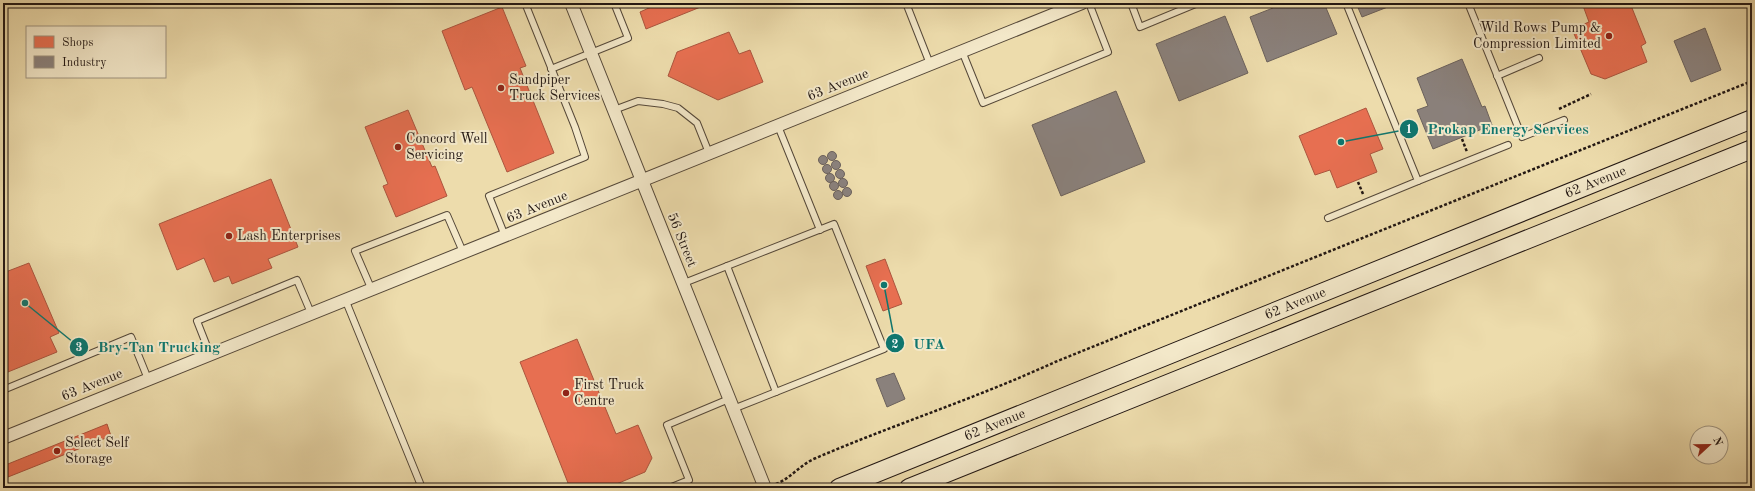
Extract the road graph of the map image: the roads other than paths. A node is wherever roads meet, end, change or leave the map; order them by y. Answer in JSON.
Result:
{"nodes":[{"id":1,"x":525,"y":3,"type":"edge"},
{"id":2,"x":571,"y":3,"type":"edge"},
{"id":3,"x":614,"y":3,"type":"edge"},
{"id":4,"x":906,"y":3,"type":"edge"},
{"id":5,"x":1082,"y":3,"type":"edge"},
{"id":6,"x":1089,"y":3,"type":"edge"},
{"id":7,"x":1130,"y":3,"type":"edge"},
{"id":8,"x":1198,"y":3,"type":"edge"},
{"id":9,"x":1346,"y":3,"type":"edge"},
{"id":10,"x":1468,"y":3,"type":"edge"},
{"id":11,"x":962,"y":51,"type":"junction"},
{"id":12,"x":591,"y":53,"type":"junction"},
{"id":13,"x":1539,"y":58,"type":"dead end"},
{"id":14,"x":930,"y":64,"type":"junction"},
{"id":15,"x":552,"y":69,"type":"junction"},
{"id":16,"x":1498,"y":76,"type":"junction"},
{"id":17,"x":614,"y":110,"type":"junction"},
{"id":18,"x":1752,"y":119,"type":"edge"},
{"id":19,"x":1564,"y":120,"type":"dead end"},
{"id":20,"x":778,"y":126,"type":"junction"},
{"id":21,"x":1508,"y":145,"type":"dead end"},
{"id":22,"x":1752,"y":149,"type":"edge"},
{"id":23,"x":710,"y":153,"type":"junction"},
{"id":24,"x":643,"y":181,"type":"junction"},
{"id":25,"x":1418,"y":182,"type":"junction"},
{"id":26,"x":1328,"y":218,"type":"dead end"},
{"id":27,"x":820,"y":230,"type":"junction"},
{"id":28,"x":505,"y":236,"type":"junction"},
{"id":29,"x":463,"y":252,"type":"junction"},
{"id":30,"x":727,"y":266,"type":"junction"},
{"id":31,"x":684,"y":283,"type":"junction"},
{"id":32,"x":371,"y":288,"type":"junction"},
{"id":33,"x":345,"y":299,"type":"junction"},
{"id":34,"x":311,"y":313,"type":"junction"},
{"id":35,"x":210,"y":354,"type":"junction"},
{"id":36,"x":148,"y":379,"type":"junction"},
{"id":37,"x":3,"y":390,"type":"edge"},
{"id":38,"x":776,"y":392,"type":"junction"},
{"id":39,"x":731,"y":404,"type":"junction"},
{"id":40,"x":3,"y":438,"type":"edge"},
{"id":41,"x":422,"y":488,"type":"edge"},
{"id":42,"x":669,"y":488,"type":"edge"},
{"id":43,"x":765,"y":488,"type":"edge"},
{"id":44,"x":839,"y":488,"type":"edge"},
{"id":45,"x":909,"y":488,"type":"edge"}],
"edges":[{"from":1,"to":15,"type":"lane"},
{"from":2,"to":12,"type":"street","name":"56 Street"},
{"from":3,"to":12,"type":"lane"},
{"from":4,"to":14,"type":"lane"},
{"from":5,"to":11,"type":"street","name":"63 Avenue"},
{"from":6,"to":11,"type":"lane"},
{"from":7,"to":8,"type":"lane"},
{"from":9,"to":25,"type":"lane"},
{"from":10,"to":16,"type":"lane"},
{"from":11,"to":14,"type":"street","name":"63 Avenue"},
{"from":12,"to":15,"type":"lane"},
{"from":12,"to":17,"type":"street","name":"56 Street"},
{"from":13,"to":16,"type":"lane"},
{"from":14,"to":20,"type":"street","name":"63 Avenue"},
{"from":15,"to":28,"type":"lane"},
{"from":16,"to":19,"type":"lane"},
{"from":17,"to":23,"type":"lane"},
{"from":17,"to":24,"type":"street","name":"56 Street"},
{"from":18,"to":44,"type":"main road","name":"62 Avenue"},
{"from":20,"to":23,"type":"street","name":"63 Avenue"},
{"from":20,"to":27,"type":"lane"},
{"from":21,"to":25,"type":"lane"},
{"from":22,"to":45,"type":"main road","name":"62 Avenue"},
{"from":23,"to":24,"type":"street","name":"63 Avenue"},
{"from":24,"to":28,"type":"street","name":"63 Avenue"},
{"from":24,"to":31,"type":"street","name":"56 Street"},
{"from":25,"to":26,"type":"lane"},
{"from":27,"to":30,"type":"lane"},
{"from":27,"to":38,"type":"lane"},
{"from":28,"to":29,"type":"street","name":"63 Avenue"},
{"from":29,"to":32,"type":"street","name":"63 Avenue"},
{"from":29,"to":32,"type":"lane"},
{"from":30,"to":31,"type":"lane"},
{"from":30,"to":38,"type":"lane"},
{"from":31,"to":39,"type":"street","name":"56 Street"},
{"from":32,"to":33,"type":"street","name":"63 Avenue"},
{"from":33,"to":34,"type":"street","name":"63 Avenue"},
{"from":33,"to":41,"type":"lane"},
{"from":34,"to":35,"type":"street","name":"63 Avenue"},
{"from":34,"to":35,"type":"lane"},
{"from":35,"to":36,"type":"street","name":"63 Avenue"},
{"from":36,"to":37,"type":"lane"},
{"from":36,"to":40,"type":"street","name":"63 Avenue"},
{"from":38,"to":39,"type":"lane"},
{"from":39,"to":42,"type":"lane"},
{"from":39,"to":43,"type":"street","name":"56 Street"}]}
